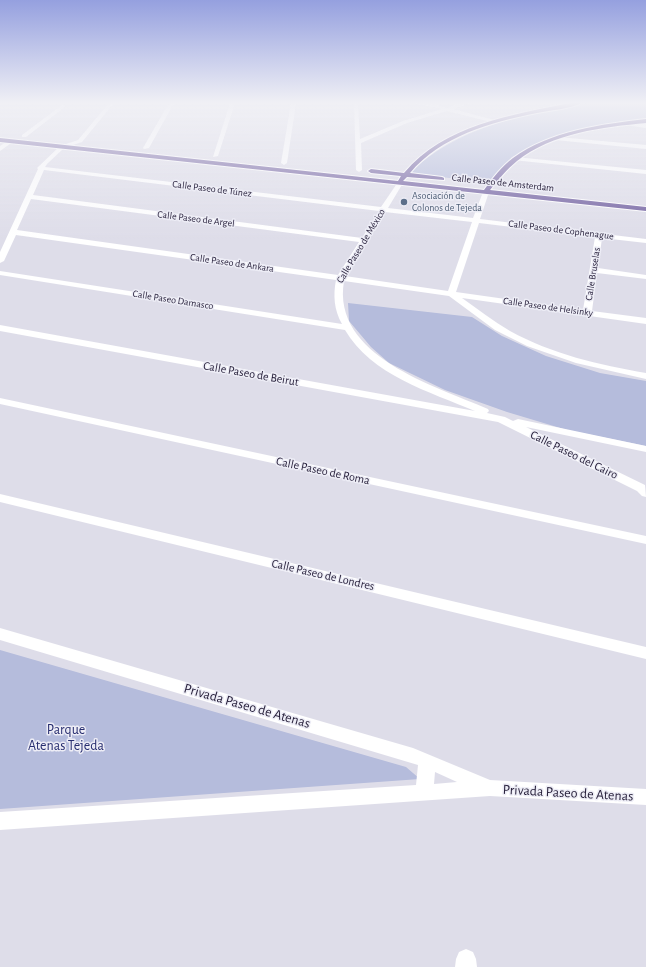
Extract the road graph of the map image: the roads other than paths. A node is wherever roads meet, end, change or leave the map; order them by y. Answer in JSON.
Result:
{"nodes":[{"id":1,"x":61,"y":148,"type":"edge"},
{"id":2,"x":73,"y":148,"type":"edge"},
{"id":3,"x":146,"y":148,"type":"edge"},
{"id":4,"x":217,"y":148,"type":"edge"},
{"id":5,"x":287,"y":148,"type":"edge"},
{"id":6,"x":359,"y":148,"type":"edge"},
{"id":7,"x":433,"y":148,"type":"edge"},
{"id":8,"x":535,"y":148,"type":"edge"},
{"id":9,"x":153,"y":149,"type":"dead end"},
{"id":10,"x":207,"y":155,"type":"dead end"},
{"id":11,"x":214,"y":156,"type":"junction"},
{"id":12,"x":222,"y":157,"type":"dead end"},
{"id":13,"x":516,"y":159,"type":"junction"},
{"id":14,"x":276,"y":162,"type":"dead end"},
{"id":15,"x":284,"y":163,"type":"junction"},
{"id":16,"x":291,"y":163,"type":"dead end"},
{"id":17,"x":40,"y":168,"type":"junction"},
{"id":18,"x":352,"y":170,"type":"dead end"},
{"id":19,"x":359,"y":170,"type":"junction"},
{"id":20,"x":646,"y":172,"type":"edge"},
{"id":21,"x":405,"y":175,"type":"junction"},
{"id":22,"x":447,"y":179,"type":"dead end"},
{"id":23,"x":400,"y":183,"type":"junction"},
{"id":24,"x":484,"y":183,"type":"dead end"},
{"id":25,"x":492,"y":184,"type":"junction"},
{"id":26,"x":499,"y":185,"type":"dead end"},
{"id":27,"x":486,"y":192,"type":"junction"},
{"id":28,"x":28,"y":197,"type":"junction"},
{"id":29,"x":383,"y":209,"type":"junction"},
{"id":30,"x":646,"y":209,"type":"edge"},
{"id":31,"x":476,"y":220,"type":"junction"},
{"id":32,"x":13,"y":232,"type":"junction"},
{"id":33,"x":599,"y":235,"type":"junction"},
{"id":34,"x":364,"y":240,"type":"junction"},
{"id":35,"x":646,"y":240,"type":"edge"},
{"id":36,"x":0,"y":261,"type":"edge"},
{"id":37,"x":594,"y":270,"type":"junction"},
{"id":38,"x":0,"y":273,"type":"edge"},
{"id":39,"x":646,"y":277,"type":"edge"},
{"id":40,"x":340,"y":278,"type":"junction"},
{"id":41,"x":451,"y":293,"type":"junction"},
{"id":42,"x":587,"y":312,"type":"junction"},
{"id":43,"x":646,"y":321,"type":"edge"},
{"id":44,"x":346,"y":327,"type":"junction"},
{"id":45,"x":0,"y":328,"type":"edge"},
{"id":46,"x":646,"y":376,"type":"edge"},
{"id":47,"x":0,"y":402,"type":"edge"},
{"id":48,"x":501,"y":419,"type":"junction"},
{"id":49,"x":646,"y":449,"type":"edge"},
{"id":50,"x":646,"y":493,"type":"edge"},
{"id":51,"x":0,"y":498,"type":"edge"},
{"id":52,"x":646,"y":540,"type":"edge"},
{"id":53,"x":0,"y":634,"type":"edge"},
{"id":54,"x":646,"y":653,"type":"edge"},
{"id":55,"x":427,"y":761,"type":"junction"},
{"id":56,"x":490,"y":788,"type":"junction"},
{"id":57,"x":424,"y":793,"type":"junction"},
{"id":58,"x":646,"y":797,"type":"edge"},
{"id":59,"x":0,"y":821,"type":"edge"}],
"edges":[{"from":1,"to":17,"type":"street"},
{"from":2,"to":23,"type":"main road","name":"Calle Paseo de Amsterdam"},
{"from":3,"to":9,"type":"main road"},
{"from":4,"to":11,"type":"street"},
{"from":5,"to":15,"type":"street"},
{"from":6,"to":19,"type":"street"},
{"from":7,"to":21,"type":"main road","name":"Calle Paseo de México"},
{"from":8,"to":13,"type":"main road"},
{"from":10,"to":11,"type":"main road"},
{"from":11,"to":12,"type":"main road"},
{"from":13,"to":20,"type":"street"},
{"from":13,"to":25,"type":"main road"},
{"from":14,"to":15,"type":"main road"},
{"from":15,"to":16,"type":"main road"},
{"from":17,"to":28,"type":"street"},
{"from":17,"to":29,"type":"street","name":"Calle Paseo de Túnez"},
{"from":18,"to":19,"type":"main road","name":"Calle Paseo de Amsterdam"},
{"from":19,"to":21,"type":"main road","name":"Calle Paseo de Amsterdam"},
{"from":21,"to":22,"type":"main road","name":"Calle Paseo de Amsterdam"},
{"from":21,"to":23,"type":"main road","name":"Calle Paseo de México"},
{"from":23,"to":27,"type":"main road","name":"Calle Paseo de Amsterdam"},
{"from":23,"to":29,"type":"street","name":"Calle Paseo de México"},
{"from":24,"to":25,"type":"main road","name":"Calle Paseo de Amsterdam"},
{"from":25,"to":26,"type":"main road","name":"Calle Paseo de Amsterdam"},
{"from":25,"to":27,"type":"main road"},
{"from":27,"to":30,"type":"main road","name":"Calle Paseo de Amsterdam"},
{"from":27,"to":31,"type":"street"},
{"from":28,"to":32,"type":"street"},
{"from":28,"to":34,"type":"street","name":"Calle Paseo de Argel"},
{"from":29,"to":31,"type":"street","name":"Calle Paseo de Túnez"},
{"from":29,"to":34,"type":"street","name":"Calle Paseo de México"},
{"from":31,"to":33,"type":"street","name":"Calle Paseo de Cophenague"},
{"from":31,"to":41,"type":"street"},
{"from":32,"to":36,"type":"street"},
{"from":32,"to":40,"type":"street","name":"Calle Paseo de Ankara"},
{"from":33,"to":35,"type":"street","name":"Calle Paseo de Cophenague"},
{"from":33,"to":37,"type":"street","name":"Calle Bruselas"},
{"from":34,"to":40,"type":"street","name":"Calle Paseo de México"},
{"from":37,"to":39,"type":"street"},
{"from":37,"to":42,"type":"street","name":"Calle Bruselas"},
{"from":38,"to":44,"type":"street","name":"Calle Paseo Damasco"},
{"from":40,"to":41,"type":"street","name":"Calle Paseo de Ankara"},
{"from":40,"to":44,"type":"street","name":"Calle Paseo de México"},
{"from":41,"to":42,"type":"street","name":"Calle Paseo de Helsinky"},
{"from":41,"to":46,"type":"street"},
{"from":42,"to":43,"type":"street","name":"Calle Paseo de Helsinky"},
{"from":44,"to":48,"type":"street","name":"Calle Paseo de México"},
{"from":45,"to":48,"type":"street","name":"Calle Paseo de Beirut"},
{"from":47,"to":52,"type":"street","name":"Calle Paseo de Roma"},
{"from":48,"to":49,"type":"street","name":"Calle Paseo de México"},
{"from":48,"to":50,"type":"street","name":"Calle Paseo del Cairo"},
{"from":51,"to":54,"type":"street","name":"Calle Paseo de Londres"},
{"from":53,"to":55,"type":"street","name":"Privada Paseo de Atenas"},
{"from":55,"to":56,"type":"street","name":"Privada Paseo de Atenas"},
{"from":55,"to":57,"type":"street"},
{"from":56,"to":57,"type":"street","name":"Privada Paseo de Atenas"},
{"from":56,"to":58,"type":"street","name":"Privada Paseo de Atenas"},
{"from":57,"to":59,"type":"street","name":"Privada Paseo de Atenas"}]}
